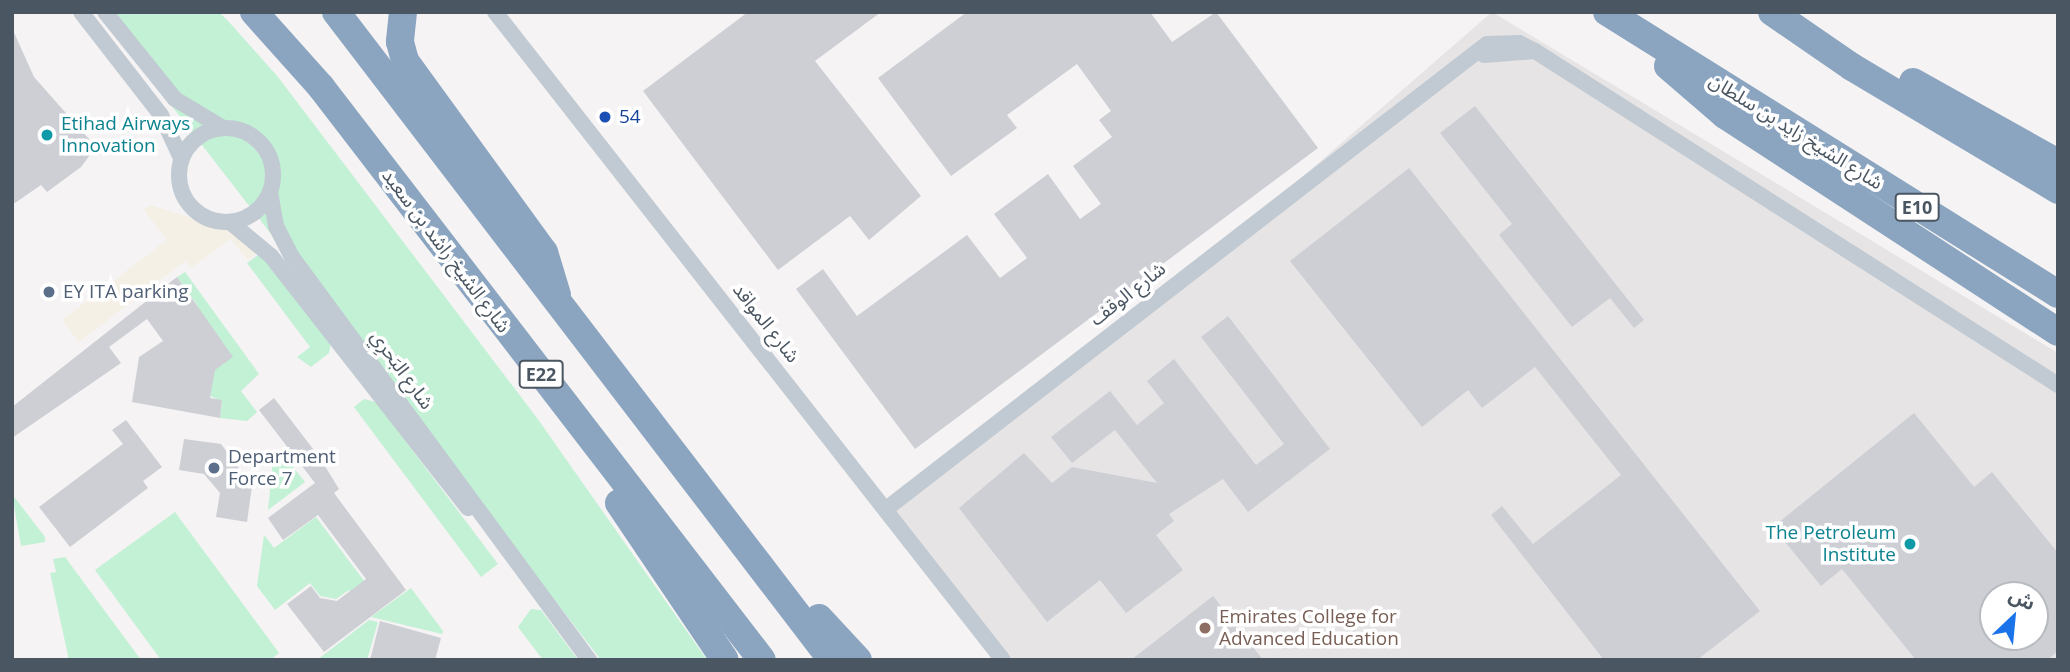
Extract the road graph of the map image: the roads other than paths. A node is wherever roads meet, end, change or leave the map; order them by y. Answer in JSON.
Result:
{"nodes":[{"id":1,"x":81,"y":12,"type":"edge"},
{"id":2,"x":105,"y":12,"type":"edge"},
{"id":3,"x":254,"y":12,"type":"edge"},
{"id":4,"x":336,"y":12,"type":"edge"},
{"id":5,"x":403,"y":12,"type":"edge"},
{"id":6,"x":495,"y":12,"type":"edge"},
{"id":7,"x":1607,"y":12,"type":"edge"},
{"id":8,"x":1772,"y":12,"type":"edge"},
{"id":9,"x":1781,"y":12,"type":"edge"},
{"id":10,"x":1647,"y":39,"type":"junction"},
{"id":11,"x":223,"y":128,"type":"junction"},
{"id":12,"x":181,"y":158,"type":"junction"},
{"id":13,"x":2058,"y":163,"type":"edge"},
{"id":14,"x":2058,"y":190,"type":"edge"},
{"id":15,"x":270,"y":192,"type":"junction"},
{"id":16,"x":230,"y":222,"type":"junction"},
{"id":17,"x":2058,"y":294,"type":"edge"},
{"id":18,"x":481,"y":297,"type":"junction"},
{"id":19,"x":557,"y":304,"type":"junction"},
{"id":20,"x":2058,"y":332,"type":"edge"},
{"id":21,"x":2058,"y":385,"type":"edge"},
{"id":22,"x":886,"y":509,"type":"junction"},
{"id":23,"x":746,"y":549,"type":"junction"},
{"id":24,"x":519,"y":565,"type":"junction"},
{"id":25,"x":589,"y":660,"type":"edge"},
{"id":26,"x":725,"y":660,"type":"edge"},
{"id":27,"x":762,"y":660,"type":"edge"},
{"id":28,"x":832,"y":660,"type":"edge"},
{"id":29,"x":858,"y":660,"type":"edge"},
{"id":30,"x":1003,"y":660,"type":"edge"}],
"edges":[{"from":1,"to":12,"type":"street"},
{"from":2,"to":11,"type":"street"},
{"from":3,"to":18,"type":"highway","name":"شارع الشيخ راشد بن سعيد","number":"E22"},
{"from":4,"to":19,"type":"highway","number":"E22"},
{"from":5,"to":19,"type":"highway"},
{"from":6,"to":22,"type":"street","name":"شارع المواقد"},
{"from":7,"to":10,"type":"highway","name":"شارع الشيخ زايد بن سلطان","number":"E10"},
{"from":8,"to":14,"type":"highway"},
{"from":9,"to":13,"type":"highway"},
{"from":10,"to":17,"type":"highway","name":"شارع الشيخ زايد بن سلطان","number":"E10"},
{"from":10,"to":20,"type":"highway"},
{"from":11,"to":12,"type":"street"},
{"from":11,"to":15,"type":"street"},
{"from":12,"to":16,"type":"street"},
{"from":15,"to":16,"type":"street"},
{"from":15,"to":24,"type":"street","name":"شارع البَحرِي"},
{"from":16,"to":24,"type":"street","name":"شارع البَحرِي"},
{"from":18,"to":26,"type":"highway"},
{"from":18,"to":27,"type":"highway","name":"شارع الشيخ راشد بن سعيد","number":"E22"},
{"from":19,"to":23,"type":"highway","number":"E22"},
{"from":21,"to":22,"type":"street","name":"شارع الوقف"},
{"from":22,"to":30,"type":"street","name":"شارع المواقد"},
{"from":23,"to":28,"type":"highway","number":"E22"},
{"from":23,"to":29,"type":"highway"},
{"from":24,"to":25,"type":"street","name":"شارع البَحرِي"}]}
